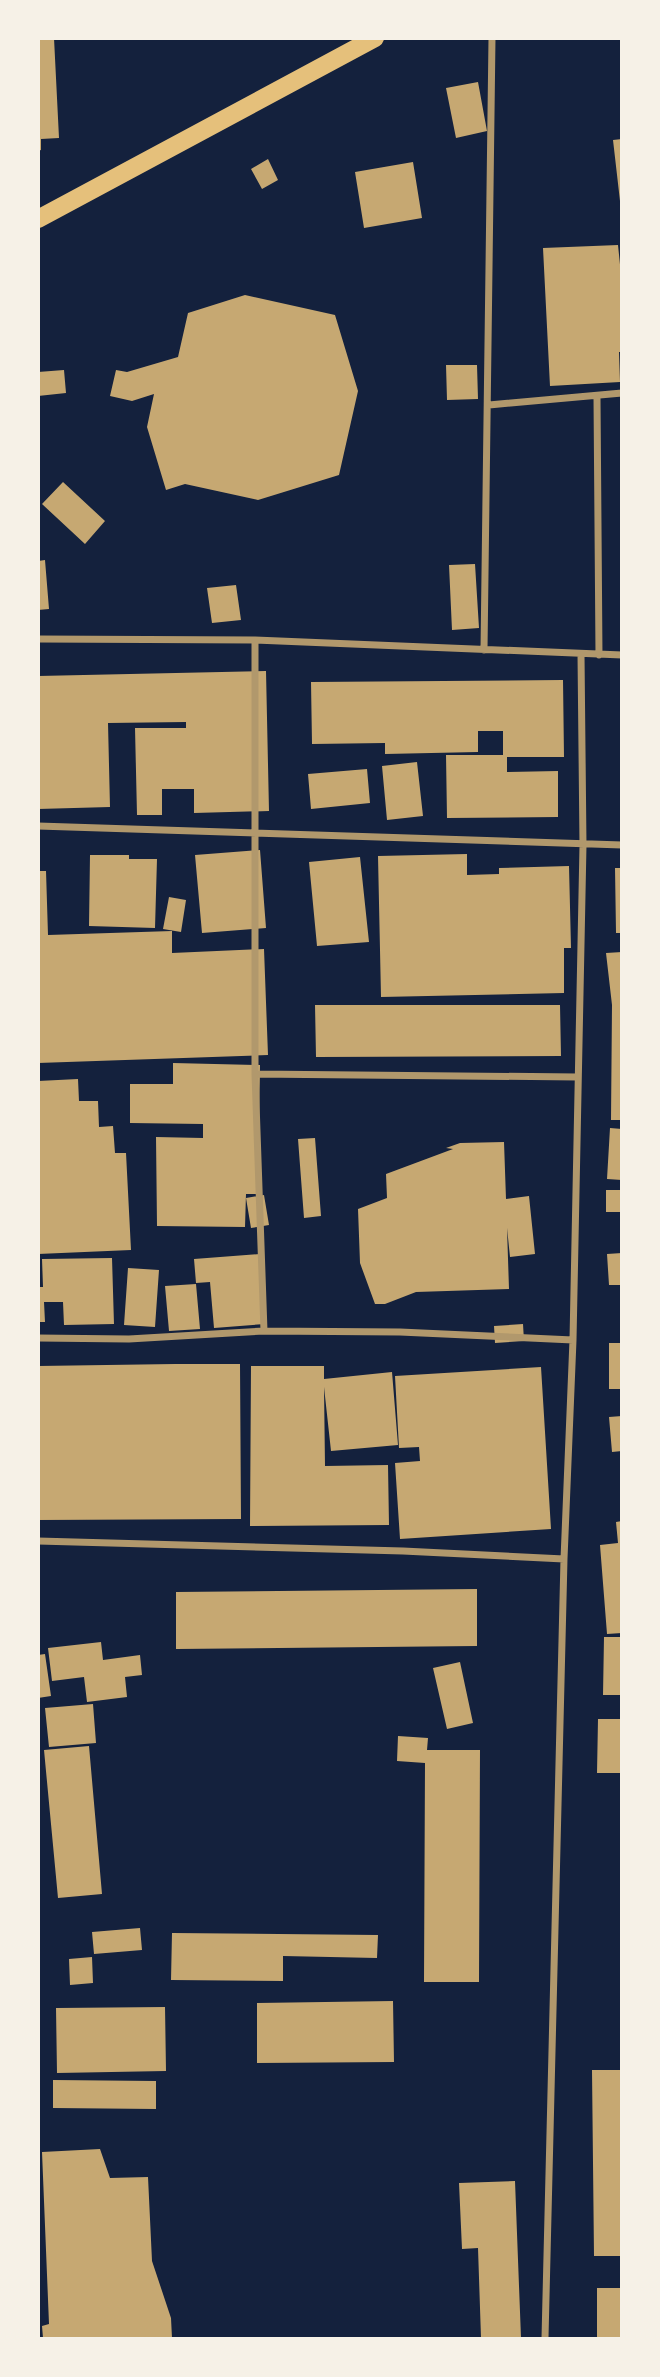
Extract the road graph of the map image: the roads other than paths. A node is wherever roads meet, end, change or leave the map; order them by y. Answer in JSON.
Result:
{"nodes":[{"id":1,"x":375,"y":38,"type":"edge"},
{"id":2,"x":492,"y":38,"type":"edge"},
{"id":3,"x":38,"y":219,"type":"edge"},
{"id":4,"x":621,"y":393,"type":"edge"},
{"id":5,"x":597,"y":397,"type":"junction"},
{"id":6,"x":489,"y":405,"type":"junction"},
{"id":7,"x":38,"y":639,"type":"edge"},
{"id":8,"x":255,"y":640,"type":"junction"},
{"id":9,"x":484,"y":650,"type":"junction"},
{"id":10,"x":581,"y":654,"type":"junction"},
{"id":11,"x":599,"y":655,"type":"junction"},
{"id":12,"x":621,"y":655,"type":"edge"},
{"id":13,"x":38,"y":826,"type":"edge"},
{"id":14,"x":254,"y":832,"type":"junction"},
{"id":15,"x":583,"y":845,"type":"junction"},
{"id":16,"x":621,"y":845,"type":"edge"},
{"id":17,"x":255,"y":1074,"type":"junction"},
{"id":18,"x":577,"y":1077,"type":"junction"},
{"id":19,"x":264,"y":1331,"type":"junction"},
{"id":20,"x":38,"y":1338,"type":"edge"},
{"id":21,"x":573,"y":1340,"type":"junction"},
{"id":22,"x":38,"y":1541,"type":"edge"},
{"id":23,"x":564,"y":1559,"type":"junction"},
{"id":24,"x":545,"y":2339,"type":"edge"}],
"edges":[{"from":1,"to":3,"type":"main road"},
{"from":2,"to":6,"type":"street"},
{"from":4,"to":5,"type":"street"},
{"from":5,"to":6,"type":"street"},
{"from":5,"to":11,"type":"street"},
{"from":6,"to":9,"type":"street"},
{"from":7,"to":8,"type":"street"},
{"from":8,"to":9,"type":"street"},
{"from":8,"to":14,"type":"street"},
{"from":9,"to":10,"type":"street"},
{"from":10,"to":11,"type":"street"},
{"from":10,"to":15,"type":"street"},
{"from":11,"to":12,"type":"street"},
{"from":13,"to":14,"type":"street"},
{"from":14,"to":15,"type":"street"},
{"from":14,"to":17,"type":"street"},
{"from":15,"to":16,"type":"street"},
{"from":15,"to":18,"type":"street"},
{"from":17,"to":18,"type":"street"},
{"from":17,"to":19,"type":"street"},
{"from":18,"to":21,"type":"street"},
{"from":19,"to":20,"type":"street"},
{"from":19,"to":21,"type":"street"},
{"from":21,"to":23,"type":"street"},
{"from":22,"to":23,"type":"street"},
{"from":23,"to":24,"type":"street"}]}
